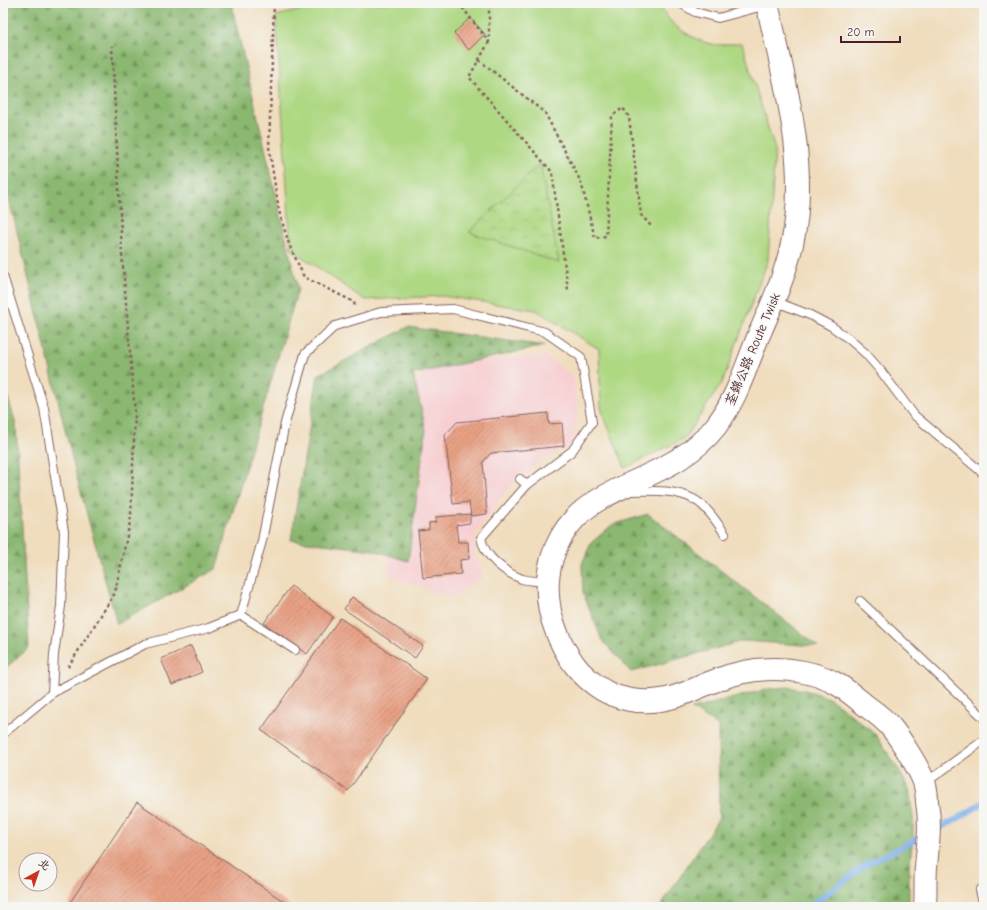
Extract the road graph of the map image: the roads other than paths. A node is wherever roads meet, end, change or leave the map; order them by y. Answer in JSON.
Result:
{"nodes":[{"id":1,"x":680,"y":3,"type":"edge"},
{"id":2,"x":767,"y":4,"type":"edge"},
{"id":3,"x":3,"y":276,"type":"edge"},
{"id":4,"x":773,"y":301,"type":"junction"},
{"id":5,"x":984,"y":474,"type":"edge"},
{"id":6,"x":520,"y":479,"type":"dead end"},
{"id":7,"x":527,"y":484,"type":"junction"},
{"id":8,"x":611,"y":493,"type":"junction"},
{"id":9,"x":724,"y":534,"type":"dead end"},
{"id":10,"x":548,"y":582,"type":"junction"},
{"id":11,"x":860,"y":601,"type":"dead end"},
{"id":12,"x":241,"y":615,"type":"junction"},
{"id":13,"x":295,"y":650,"type":"dead end"},
{"id":14,"x":52,"y":693,"type":"junction"},
{"id":15,"x":984,"y":718,"type":"edge"},
{"id":16,"x":3,"y":734,"type":"edge"},
{"id":17,"x":984,"y":740,"type":"edge"},
{"id":18,"x":925,"y":783,"type":"junction"},
{"id":19,"x":980,"y":890,"type":"dead end"},
{"id":20,"x":925,"y":907,"type":"edge"},
{"id":21,"x":984,"y":907,"type":"edge"}],
"edges":[{"from":1,"to":2,"type":"lane"},
{"from":2,"to":4,"type":"main road","name":"荃錦公路 Route Twisk"},
{"from":3,"to":14,"type":"lane"},
{"from":4,"to":5,"type":"lane"},
{"from":4,"to":8,"type":"main road","name":"荃錦公路 Route Twisk"},
{"from":6,"to":7,"type":"lane"},
{"from":7,"to":10,"type":"lane"},
{"from":7,"to":12,"type":"lane"},
{"from":8,"to":9,"type":"lane"},
{"from":8,"to":10,"type":"main road","name":"荃錦公路 Route Twisk"},
{"from":10,"to":18,"type":"main road","name":"荃錦公路 Route Twisk"},
{"from":11,"to":15,"type":"lane"},
{"from":12,"to":13,"type":"lane"},
{"from":12,"to":14,"type":"lane"},
{"from":14,"to":16,"type":"lane"},
{"from":17,"to":18,"type":"lane"},
{"from":18,"to":20,"type":"main road","name":"荃錦公路 Route Twisk"},
{"from":19,"to":21,"type":"lane"}]}
